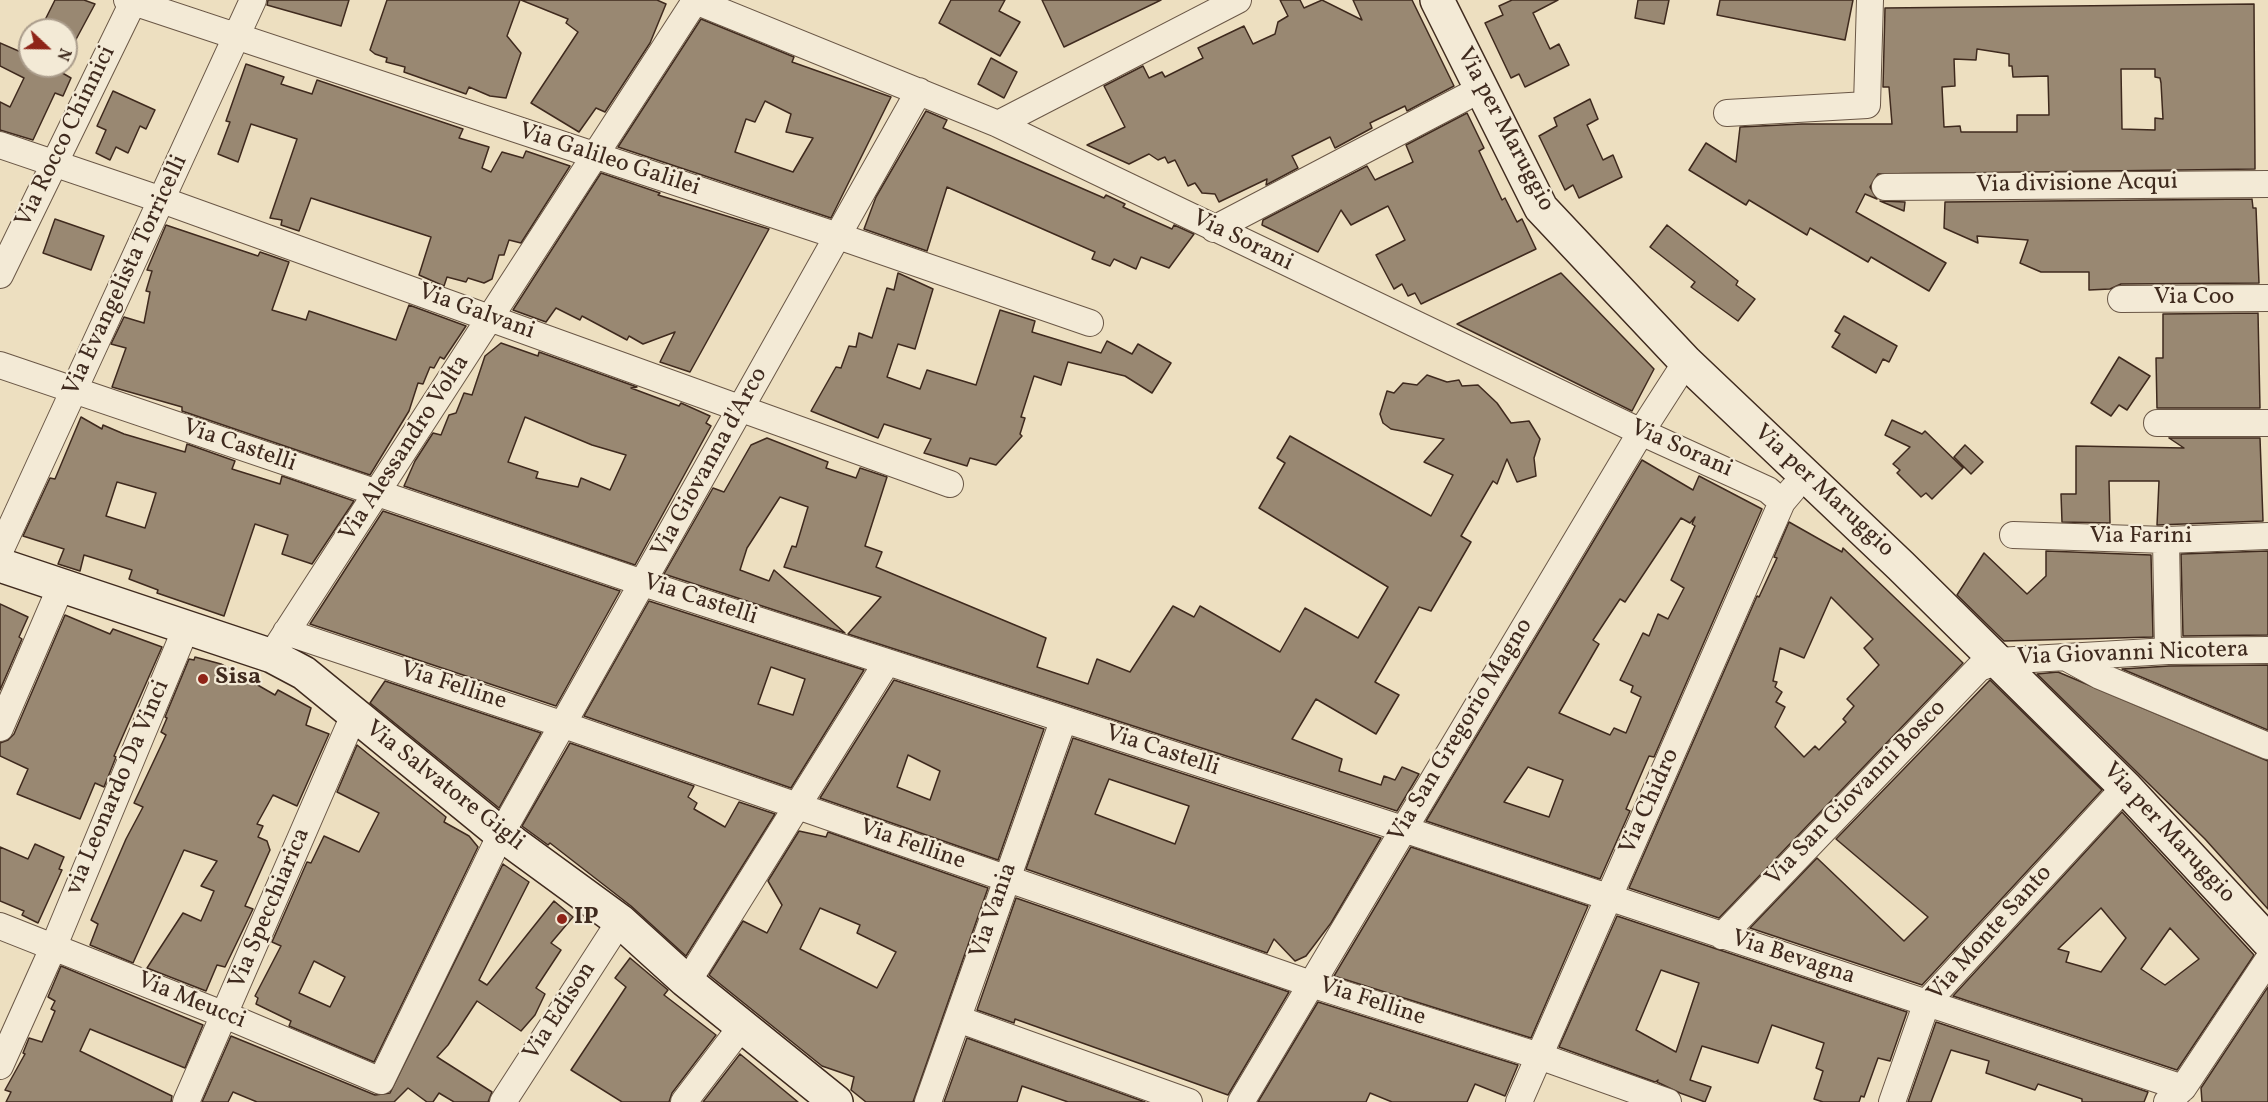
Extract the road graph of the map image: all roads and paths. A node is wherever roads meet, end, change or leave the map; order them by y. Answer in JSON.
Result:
{"nodes":[{"id":1,"x":253,"y":0,"type":"edge"},
{"id":2,"x":694,"y":0,"type":"edge"},
{"id":3,"x":1238,"y":0,"type":"edge"},
{"id":4,"x":1437,"y":0,"type":"edge"},
{"id":5,"x":1870,"y":0,"type":"edge"},
{"id":6,"x":132,"y":1,"type":"edge"},
{"id":7,"x":238,"y":37,"type":"junction"},
{"id":8,"x":1481,"y":89,"type":"junction"},
{"id":9,"x":919,"y":91,"type":"junction"},
{"id":10,"x":1727,"y":113,"type":"dead end"},
{"id":11,"x":998,"y":124,"type":"junction"},
{"id":12,"x":0,"y":145,"type":"edge"},
{"id":13,"x":595,"y":157,"type":"junction"},
{"id":14,"x":54,"y":164,"type":"junction"},
{"id":15,"x":2268,"y":184,"type":"edge"},
{"id":16,"x":1885,"y":187,"type":"dead end"},
{"id":17,"x":162,"y":200,"type":"junction"},
{"id":18,"x":1214,"y":229,"type":"junction"},
{"id":19,"x":838,"y":236,"type":"junction"},
{"id":20,"x":0,"y":275,"type":"edge"},
{"id":21,"x":2268,"y":298,"type":"edge"},
{"id":22,"x":2121,"y":299,"type":"dead end"},
{"id":23,"x":490,"y":319,"type":"junction"},
{"id":24,"x":1090,"y":323,"type":"dead end"},
{"id":25,"x":1686,"y":362,"type":"junction"},
{"id":26,"x":0,"y":365,"type":"edge"},
{"id":27,"x":74,"y":390,"type":"junction"},
{"id":28,"x":741,"y":410,"type":"junction"},
{"id":29,"x":2157,"y":423,"type":"dead end"},
{"id":30,"x":2268,"y":423,"type":"edge"},
{"id":31,"x":1641,"y":432,"type":"junction"},
{"id":32,"x":1804,"y":476,"type":"junction"},
{"id":33,"x":950,"y":484,"type":"dead end"},
{"id":34,"x":377,"y":494,"type":"junction"},
{"id":35,"x":1782,"y":502,"type":"junction"},
{"id":36,"x":2013,"y":536,"type":"dead end"},
{"id":37,"x":2268,"y":536,"type":"edge"},
{"id":38,"x":2166,"y":540,"type":"junction"},
{"id":39,"x":0,"y":551,"type":"edge"},
{"id":40,"x":0,"y":565,"type":"edge"},
{"id":41,"x":644,"y":583,"type":"junction"},
{"id":42,"x":62,"y":584,"type":"junction"},
{"id":43,"x":186,"y":628,"type":"junction"},
{"id":44,"x":279,"y":644,"type":"junction"},
{"id":45,"x":2268,"y":650,"type":"edge"},
{"id":46,"x":2168,"y":651,"type":"junction"},
{"id":47,"x":2067,"y":657,"type":"junction"},
{"id":48,"x":1998,"y":661,"type":"junction"},
{"id":49,"x":887,"y":662,"type":"junction"},
{"id":50,"x":354,"y":715,"type":"junction"},
{"id":51,"x":1063,"y":721,"type":"junction"},
{"id":52,"x":561,"y":724,"type":"junction"},
{"id":53,"x":0,"y":728,"type":"edge"},
{"id":54,"x":2268,"y":746,"type":"edge"},
{"id":55,"x":2125,"y":787,"type":"junction"},
{"id":56,"x":798,"y":807,"type":"junction"},
{"id":57,"x":1402,"y":829,"type":"junction"},
{"id":58,"x":501,"y":834,"type":"junction"},
{"id":59,"x":1007,"y":878,"type":"junction"},
{"id":60,"x":1609,"y":898,"type":"junction"},
{"id":61,"x":620,"y":921,"type":"junction"},
{"id":62,"x":0,"y":926,"type":"edge"},
{"id":63,"x":1722,"y":936,"type":"junction"},
{"id":64,"x":2268,"y":941,"type":"edge"},
{"id":65,"x":53,"y":948,"type":"junction"},
{"id":66,"x":2268,"y":960,"type":"edge"},
{"id":67,"x":688,"y":981,"type":"junction"},
{"id":68,"x":1311,"y":984,"type":"junction"},
{"id":69,"x":1927,"y":1002,"type":"junction"},
{"id":70,"x":225,"y":1015,"type":"junction"},
{"id":71,"x":958,"y":1018,"type":"junction"},
{"id":72,"x":742,"y":1026,"type":"junction"},
{"id":73,"x":1539,"y":1056,"type":"junction"},
{"id":74,"x":0,"y":1066,"type":"edge"},
{"id":75,"x":381,"y":1081,"type":"joint"},
{"id":76,"x":2175,"y":1095,"type":"edge"},
{"id":77,"x":831,"y":1101,"type":"edge"},
{"id":78,"x":186,"y":1102,"type":"edge"},
{"id":79,"x":502,"y":1102,"type":"edge"},
{"id":80,"x":684,"y":1102,"type":"edge"},
{"id":81,"x":928,"y":1102,"type":"edge"},
{"id":82,"x":1189,"y":1102,"type":"edge"},
{"id":83,"x":1241,"y":1102,"type":"edge"},
{"id":84,"x":1519,"y":1102,"type":"edge"},
{"id":85,"x":1668,"y":1102,"type":"edge"},
{"id":86,"x":1892,"y":1102,"type":"edge"}],
"edges":[{"from":1,"to":7,"type":"street","name":"Via Evangelista Torricelli"},
{"from":2,"to":9,"type":"street","name":"Via Sorani"},
{"from":2,"to":13,"type":"street","name":"Via Alessandro Volta"},
{"from":3,"to":11,"type":"street"},
{"from":4,"to":8,"type":"street","name":"Via per Maruggio"},
{"from":5,"to":10,"type":"street"},
{"from":6,"to":7,"type":"street","name":"Via Galileo Galilei"},
{"from":6,"to":14,"type":"street","name":"Via Rocco Chinnici"},
{"from":7,"to":13,"type":"street","name":"Via Galileo Galilei"},
{"from":7,"to":17,"type":"street","name":"Via Evangelista Torricelli"},
{"from":8,"to":18,"type":"street"},
{"from":8,"to":25,"type":"street","name":"Via per Maruggio"},
{"from":9,"to":11,"type":"street","name":"Via Sorani"},
{"from":9,"to":19,"type":"street","name":"Via Giovanna d'Arco"},
{"from":11,"to":18,"type":"street","name":"Via Sorani"},
{"from":12,"to":14,"type":"street","name":"Via Galvani"},
{"from":13,"to":19,"type":"street","name":"Via Galileo Galilei"},
{"from":13,"to":23,"type":"street","name":"Via Alessandro Volta"},
{"from":14,"to":17,"type":"street","name":"Via Galvani"},
{"from":14,"to":20,"type":"street","name":"Via Rocco Chinnici"},
{"from":15,"to":16,"type":"street","name":"Via divisione Acqui"},
{"from":17,"to":23,"type":"street","name":"Via Galvani"},
{"from":17,"to":27,"type":"street","name":"Via Evangelista Torricelli"},
{"from":18,"to":31,"type":"street","name":"Via Sorani"},
{"from":19,"to":24,"type":"street","name":"Via Galileo Galilei"},
{"from":19,"to":28,"type":"street","name":"Via Giovanna d'Arco"},
{"from":21,"to":22,"type":"street","name":"Via Coo"},
{"from":23,"to":28,"type":"street","name":"Via Galvani"},
{"from":23,"to":34,"type":"street","name":"Via Alessandro Volta"},
{"from":25,"to":31,"type":"street","name":"Via San Gregorio Magno"},
{"from":25,"to":32,"type":"street","name":"Via per Maruggio"},
{"from":26,"to":27,"type":"street","name":"Via Castelli"},
{"from":27,"to":34,"type":"street","name":"Via Castelli"},
{"from":27,"to":39,"type":"street","name":"Via Evangelista Torricelli"},
{"from":28,"to":33,"type":"street","name":"Via Galvani"},
{"from":28,"to":41,"type":"street","name":"Via Giovanna d'Arco"},
{"from":29,"to":30,"type":"street"},
{"from":31,"to":35,"type":"street","name":"Via Sorani"},
{"from":31,"to":57,"type":"street","name":"Via San Gregorio Magno"},
{"from":32,"to":35,"type":"street","name":"Via Chidro"},
{"from":32,"to":48,"type":"street","name":"Via per Maruggio"},
{"from":34,"to":41,"type":"street","name":"Via Castelli"},
{"from":34,"to":44,"type":"street","name":"Via Alessandro Volta"},
{"from":35,"to":60,"type":"street","name":"Via Chidro"},
{"from":36,"to":38,"type":"street","name":"Via Farini"},
{"from":37,"to":38,"type":"street","name":"Via Farini"},
{"from":38,"to":46,"type":"street"},
{"from":40,"to":42,"type":"street","name":"Via Salvatore Gigli"},
{"from":41,"to":49,"type":"street","name":"Via Castelli"},
{"from":41,"to":52,"type":"street","name":"Via Giovanna d'Arco"},
{"from":42,"to":43,"type":"street","name":"Via Salvatore Gigli"},
{"from":42,"to":53,"type":"street"},
{"from":43,"to":44,"type":"street","name":"Via Salvatore Gigli"},
{"from":43,"to":65,"type":"street","name":"via Leonardo Da Vinci"},
{"from":44,"to":50,"type":"street","name":"Via Salvatore Gigli"},
{"from":44,"to":52,"type":"street","name":"Via Felline"},
{"from":45,"to":46,"type":"street","name":"Via Giovanni Nicotera"},
{"from":46,"to":47,"type":"street","name":"Via Giovanni Nicotera"},
{"from":47,"to":48,"type":"street","name":"Via Giovanni Nicotera"},
{"from":47,"to":54,"type":"street"},
{"from":48,"to":55,"type":"street","name":"Via per Maruggio"},
{"from":48,"to":63,"type":"street","name":"Via San Giovanni Bosco"},
{"from":49,"to":51,"type":"street","name":"Via Castelli"},
{"from":49,"to":56,"type":"street"},
{"from":50,"to":58,"type":"street","name":"Via Salvatore Gigli"},
{"from":50,"to":70,"type":"street","name":"Via Specchiarica"},
{"from":51,"to":57,"type":"street","name":"Via Castelli"},
{"from":51,"to":59,"type":"street","name":"Via Vania"},
{"from":52,"to":56,"type":"street","name":"Via Felline"},
{"from":52,"to":58,"type":"street","name":"Via Giovanna d'Arco"},
{"from":55,"to":64,"type":"street","name":"Via per Maruggio"},
{"from":55,"to":69,"type":"street","name":"Via Monte Santo"},
{"from":56,"to":59,"type":"street","name":"Via Felline"},
{"from":56,"to":67,"type":"street"},
{"from":57,"to":60,"type":"street","name":"Via Bevagna"},
{"from":57,"to":68,"type":"street","name":"Via San Gregorio Magno"},
{"from":58,"to":61,"type":"street","name":"Via Salvatore Gigli"},
{"from":58,"to":75,"type":"street","name":"Via Giovanna d'Arco"},
{"from":59,"to":68,"type":"street","name":"Via Felline"},
{"from":59,"to":71,"type":"street","name":"Via Vania"},
{"from":60,"to":63,"type":"street","name":"Via Bevagna"},
{"from":60,"to":73,"type":"street","name":"Via Chidro"},
{"from":61,"to":67,"type":"street","name":"Via Salvatore Gigli"},
{"from":61,"to":79,"type":"street","name":"Via Edison"},
{"from":62,"to":65,"type":"street","name":"Via Meucci"},
{"from":63,"to":69,"type":"street","name":"Via Bevagna"},
{"from":65,"to":70,"type":"street","name":"Via Meucci"},
{"from":65,"to":74,"type":"street"},
{"from":66,"to":76,"type":"street"},
{"from":67,"to":72,"type":"street","name":"Via Salvatore Gigli"},
{"from":68,"to":73,"type":"street","name":"Via Felline"},
{"from":68,"to":83,"type":"street","name":"Via San Gregorio Magno"},
{"from":69,"to":76,"type":"street","name":"Via Bevagna"},
{"from":69,"to":86,"type":"street","name":"Via Monte Santo"},
{"from":70,"to":75,"type":"street","name":"Via Meucci"},
{"from":70,"to":78,"type":"street","name":"Via Specchiarica"},
{"from":71,"to":81,"type":"street","name":"Via Vania"},
{"from":71,"to":82,"type":"street"},
{"from":72,"to":77,"type":"street","name":"Via Salvatore Gigli"},
{"from":72,"to":80,"type":"street"},
{"from":73,"to":84,"type":"street","name":"Via Chidro"},
{"from":73,"to":85,"type":"street","name":"Via Felline"}]}
